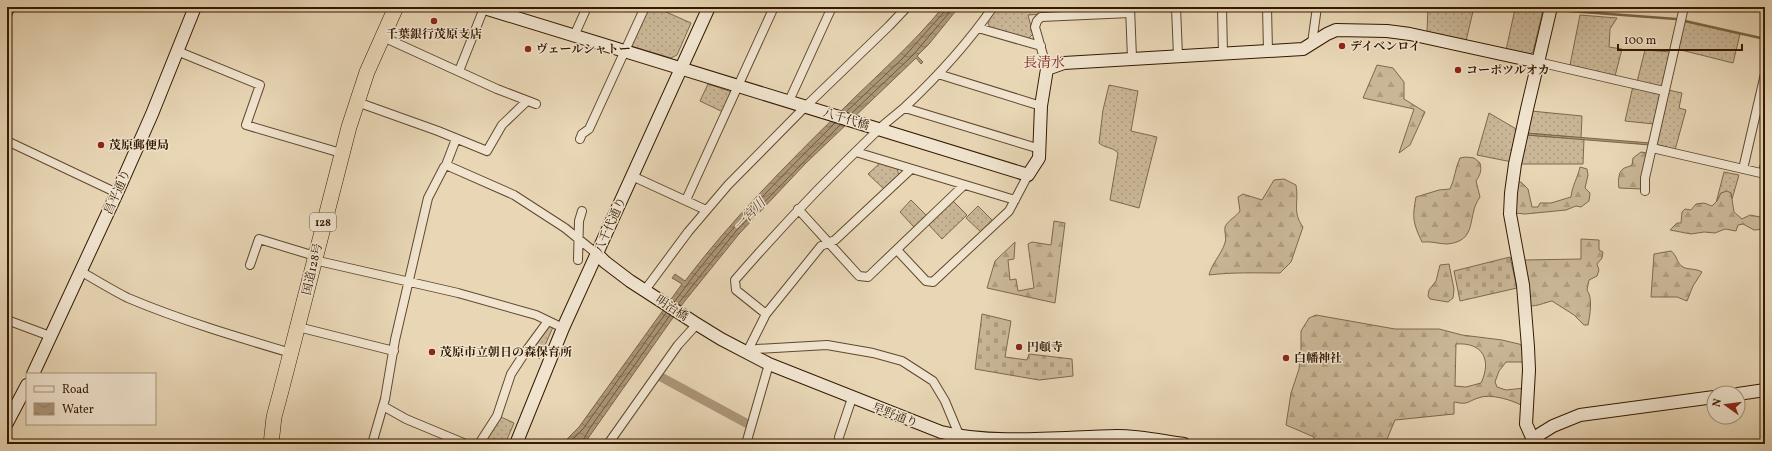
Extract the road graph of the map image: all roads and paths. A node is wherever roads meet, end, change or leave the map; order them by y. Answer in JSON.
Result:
{"nodes":[{"id":1,"x":11,"y":7,"type":"edge"},
{"id":2,"x":195,"y":7,"type":"edge"},
{"id":3,"x":396,"y":7,"type":"edge"},
{"id":4,"x":483,"y":7,"type":"edge"},
{"id":5,"x":587,"y":7,"type":"edge"},
{"id":6,"x":645,"y":7,"type":"edge"},
{"id":7,"x":709,"y":7,"type":"edge"},
{"id":8,"x":774,"y":7,"type":"edge"},
{"id":9,"x":832,"y":7,"type":"edge"},
{"id":10,"x":907,"y":7,"type":"edge"},
{"id":11,"x":993,"y":7,"type":"edge"},
{"id":12,"x":1176,"y":7,"type":"edge"},
{"id":13,"x":1222,"y":7,"type":"edge"},
{"id":14,"x":1266,"y":7,"type":"edge"},
{"id":15,"x":1317,"y":7,"type":"edge"},
{"id":16,"x":1551,"y":7,"type":"edge"},
{"id":17,"x":1684,"y":7,"type":"edge"},
{"id":18,"x":1130,"y":10,"type":"edge"},
{"id":19,"x":1086,"y":11,"type":"edge"},
{"id":20,"x":7,"y":15,"type":"edge"},
{"id":21,"x":978,"y":28,"type":"junction"},
{"id":22,"x":574,"y":36,"type":"junction"},
{"id":23,"x":383,"y":37,"type":"junction"},
{"id":24,"x":1312,"y":43,"type":"junction"},
{"id":25,"x":1040,"y":46,"type":"junction"},
{"id":26,"x":177,"y":51,"type":"junction"},
{"id":27,"x":1268,"y":51,"type":"junction"},
{"id":28,"x":624,"y":52,"type":"junction"},
{"id":29,"x":1223,"y":54,"type":"junction"},
{"id":30,"x":1178,"y":56,"type":"junction"},
{"id":31,"x":1132,"y":58,"type":"junction"},
{"id":32,"x":1538,"y":62,"type":"junction"},
{"id":33,"x":681,"y":69,"type":"junction"},
{"id":34,"x":1047,"y":69,"type":"junction"},
{"id":35,"x":459,"y":71,"type":"junction"},
{"id":36,"x":938,"y":74,"type":"junction"},
{"id":37,"x":1765,"y":74,"type":"edge"},
{"id":38,"x":738,"y":86,"type":"junction"},
{"id":39,"x":1664,"y":91,"type":"junction"},
{"id":40,"x":527,"y":101,"type":"junction"},
{"id":41,"x":789,"y":101,"type":"junction"},
{"id":42,"x":356,"y":102,"type":"junction"},
{"id":43,"x":536,"y":104,"type":"dead end"},
{"id":44,"x":1041,"y":106,"type":"junction"},
{"id":45,"x":809,"y":108,"type":"junction"},
{"id":46,"x":905,"y":108,"type":"junction"},
{"id":47,"x":874,"y":128,"type":"junction"},
{"id":48,"x":456,"y":139,"type":"junction"},
{"id":49,"x":580,"y":139,"type":"dead end"},
{"id":50,"x":7,"y":141,"type":"edge"},
{"id":51,"x":1652,"y":148,"type":"junction"},
{"id":52,"x":1040,"y":149,"type":"junction"},
{"id":53,"x":856,"y":152,"type":"junction"},
{"id":54,"x":341,"y":153,"type":"junction"},
{"id":55,"x":1765,"y":164,"type":"edge"},
{"id":56,"x":446,"y":165,"type":"junction"},
{"id":57,"x":911,"y":169,"type":"junction"},
{"id":58,"x":1743,"y":169,"type":"junction"},
{"id":59,"x":1764,"y":174,"type":"edge"},
{"id":60,"x":1028,"y":175,"type":"junction"},
{"id":61,"x":632,"y":176,"type":"junction"},
{"id":62,"x":963,"y":186,"type":"junction"},
{"id":63,"x":1645,"y":191,"type":"dead end"},
{"id":64,"x":117,"y":193,"type":"junction"},
{"id":65,"x":686,"y":200,"type":"junction"},
{"id":66,"x":1015,"y":200,"type":"junction"},
{"id":67,"x":798,"y":209,"type":"junction"},
{"id":68,"x":706,"y":210,"type":"junction"},
{"id":69,"x":582,"y":211,"type":"dead end"},
{"id":70,"x":579,"y":239,"type":"junction"},
{"id":71,"x":828,"y":242,"type":"junction"},
{"id":72,"x":897,"y":250,"type":"junction"},
{"id":73,"x":597,"y":254,"type":"junction"},
{"id":74,"x":314,"y":258,"type":"junction"},
{"id":75,"x":578,"y":260,"type":"dead end"},
{"id":76,"x":250,"y":265,"type":"dead end"},
{"id":77,"x":80,"y":271,"type":"junction"},
{"id":78,"x":408,"y":282,"type":"junction"},
{"id":79,"x":647,"y":291,"type":"junction"},
{"id":80,"x":766,"y":314,"type":"junction"},
{"id":81,"x":7,"y":320,"type":"edge"},
{"id":82,"x":548,"y":321,"type":"junction"},
{"id":83,"x":696,"y":324,"type":"junction"},
{"id":84,"x":298,"y":327,"type":"junction"},
{"id":85,"x":564,"y":328,"type":"junction"},
{"id":86,"x":50,"y":336,"type":"junction"},
{"id":87,"x":394,"y":351,"type":"junction"},
{"id":88,"x":747,"y":352,"type":"junction"},
{"id":89,"x":291,"y":353,"type":"junction"},
{"id":90,"x":769,"y":364,"type":"junction"},
{"id":91,"x":33,"y":373,"type":"edge"},
{"id":92,"x":26,"y":387,"type":"edge"},
{"id":93,"x":1765,"y":390,"type":"edge"},
{"id":94,"x":1746,"y":393,"type":"edge"},
{"id":95,"x":852,"y":398,"type":"junction"},
{"id":96,"x":1706,"y":398,"type":"edge"},
{"id":97,"x":383,"y":406,"type":"junction"},
{"id":98,"x":8,"y":421,"type":"edge"},
{"id":99,"x":839,"y":437,"type":"dead end"},
{"id":100,"x":960,"y":437,"type":"junction"},
{"id":101,"x":1002,"y":442,"type":"edge"},
{"id":102,"x":1533,"y":443,"type":"edge"},
{"id":103,"x":271,"y":444,"type":"edge"},
{"id":104,"x":372,"y":444,"type":"edge"},
{"id":105,"x":466,"y":444,"type":"edge"},
{"id":106,"x":479,"y":444,"type":"edge"},
{"id":107,"x":516,"y":444,"type":"edge"},
{"id":108,"x":608,"y":444,"type":"edge"},
{"id":109,"x":746,"y":444,"type":"edge"},
{"id":110,"x":1184,"y":444,"type":"edge"}],
"edges":[{"from":1,"to":20,"type":"street"},
{"from":2,"to":26,"type":"street","name":"昌平通り"},
{"from":3,"to":23,"type":"highway","name":"国道128号","number":"128"},
{"from":4,"to":22,"type":"street","name":"八千代橋"},
{"from":4,"to":35,"type":"street"},
{"from":5,"to":22,"type":"street"},
{"from":6,"to":28,"type":"street"},
{"from":7,"to":33,"type":"street","name":"八千代通り"},
{"from":8,"to":38,"type":"street"},
{"from":9,"to":41,"type":"street"},
{"from":10,"to":45,"type":"street"},
{"from":11,"to":21,"type":"street"},
{"from":12,"to":30,"type":"street"},
{"from":13,"to":29,"type":"street"},
{"from":14,"to":27,"type":"street"},
{"from":15,"to":24,"type":"street"},
{"from":16,"to":32,"type":"street"},
{"from":17,"to":39,"type":"street"},
{"from":18,"to":19,"type":"street"},
{"from":18,"to":31,"type":"street"},
{"from":19,"to":25,"type":"street"},
{"from":21,"to":25,"type":"street"},
{"from":21,"to":36,"type":"street"},
{"from":22,"to":28,"type":"street","name":"八千代橋"},
{"from":23,"to":35,"type":"street"},
{"from":23,"to":42,"type":"highway","name":"国道128号","number":"128"},
{"from":24,"to":27,"type":"street"},
{"from":24,"to":32,"type":"street"},
{"from":25,"to":34,"type":"street"},
{"from":26,"to":54,"type":"street"},
{"from":26,"to":64,"type":"street","name":"昌平通り"},
{"from":27,"to":29,"type":"street"},
{"from":28,"to":33,"type":"street","name":"八千代橋"},
{"from":28,"to":49,"type":"street"},
{"from":29,"to":30,"type":"street"},
{"from":30,"to":31,"type":"street"},
{"from":31,"to":34,"type":"street"},
{"from":32,"to":39,"type":"street"},
{"from":32,"to":102,"type":"street"},
{"from":33,"to":38,"type":"street","name":"八千代橋"},
{"from":33,"to":61,"type":"street","name":"八千代通り"},
{"from":34,"to":44,"type":"street"},
{"from":35,"to":40,"type":"street"},
{"from":36,"to":44,"type":"street"},
{"from":36,"to":46,"type":"street"},
{"from":37,"to":58,"type":"street"},
{"from":38,"to":41,"type":"street","name":"八千代橋"},
{"from":38,"to":65,"type":"street"},
{"from":39,"to":51,"type":"street"},
{"from":40,"to":43,"type":"street"},
{"from":40,"to":48,"type":"street"},
{"from":41,"to":45,"type":"street","name":"八千代橋"},
{"from":42,"to":48,"type":"street"},
{"from":42,"to":54,"type":"highway","name":"国道128号","number":"128"},
{"from":44,"to":52,"type":"street"},
{"from":45,"to":47,"type":"street","name":"八千代橋"},
{"from":45,"to":68,"type":"street"},
{"from":46,"to":47,"type":"street"},
{"from":46,"to":52,"type":"street"},
{"from":47,"to":53,"type":"street"},
{"from":47,"to":60,"type":"street","name":"八千代橋"},
{"from":48,"to":56,"type":"street"},
{"from":50,"to":64,"type":"street"},
{"from":51,"to":58,"type":"street"},
{"from":51,"to":63,"type":"street"},
{"from":52,"to":60,"type":"street"},
{"from":53,"to":57,"type":"street"},
{"from":53,"to":67,"type":"street"},
{"from":54,"to":74,"type":"highway","name":"国道128号","number":"128"},
{"from":55,"to":59,"type":"street"},
{"from":56,"to":70,"type":"street"},
{"from":56,"to":78,"type":"street"},
{"from":57,"to":62,"type":"street"},
{"from":57,"to":71,"type":"street"},
{"from":58,"to":59,"type":"street"},
{"from":60,"to":66,"type":"street"},
{"from":61,"to":65,"type":"street"},
{"from":61,"to":73,"type":"street","name":"八千代通り"},
{"from":62,"to":66,"type":"street"},
{"from":62,"to":72,"type":"street"},
{"from":64,"to":77,"type":"street","name":"昌平通り"},
{"from":65,"to":68,"type":"street"},
{"from":66,"to":72,"type":"street"},
{"from":67,"to":71,"type":"street"},
{"from":67,"to":80,"type":"street"},
{"from":68,"to":79,"type":"street"},
{"from":69,"to":70,"type":"street"},
{"from":70,"to":73,"type":"street"},
{"from":70,"to":75,"type":"street"},
{"from":71,"to":72,"type":"street"},
{"from":71,"to":80,"type":"street"},
{"from":73,"to":79,"type":"street"},
{"from":73,"to":85,"type":"street","name":"八千代通り"},
{"from":74,"to":76,"type":"street"},
{"from":74,"to":78,"type":"street"},
{"from":74,"to":84,"type":"highway","name":"国道128号","number":"128"},
{"from":77,"to":86,"type":"street","name":"昌平通り"},
{"from":77,"to":89,"type":"street"},
{"from":78,"to":82,"type":"street"},
{"from":78,"to":87,"type":"street"},
{"from":79,"to":83,"type":"street","name":"明治橋"},
{"from":80,"to":88,"type":"street"},
{"from":81,"to":86,"type":"street"},
{"from":82,"to":85,"type":"street"},
{"from":82,"to":106,"type":"street"},
{"from":83,"to":88,"type":"street","name":"早野通り"},
{"from":83,"to":108,"type":"street"},
{"from":84,"to":87,"type":"street"},
{"from":84,"to":89,"type":"highway","name":"国道128号","number":"128"},
{"from":85,"to":107,"type":"street","name":"八千代通り"},
{"from":86,"to":91,"type":"street","name":"昌平通り"},
{"from":87,"to":97,"type":"street"},
{"from":88,"to":90,"type":"street","name":"早野通り"},
{"from":88,"to":100,"type":"street"},
{"from":89,"to":103,"type":"highway","name":"国道128号","number":"128"},
{"from":90,"to":95,"type":"street","name":"早野通り"},
{"from":90,"to":109,"type":"street"},
{"from":92,"to":98,"type":"street"},
{"from":93,"to":94,"type":"street"},
{"from":95,"to":99,"type":"street"},
{"from":95,"to":100,"type":"street","name":"早野通り"},
{"from":96,"to":102,"type":"street"},
{"from":97,"to":104,"type":"street"},
{"from":97,"to":105,"type":"street"},
{"from":100,"to":101,"type":"street","name":"早野通り"},
{"from":101,"to":110,"type":"street","name":"早野通り"}]}
